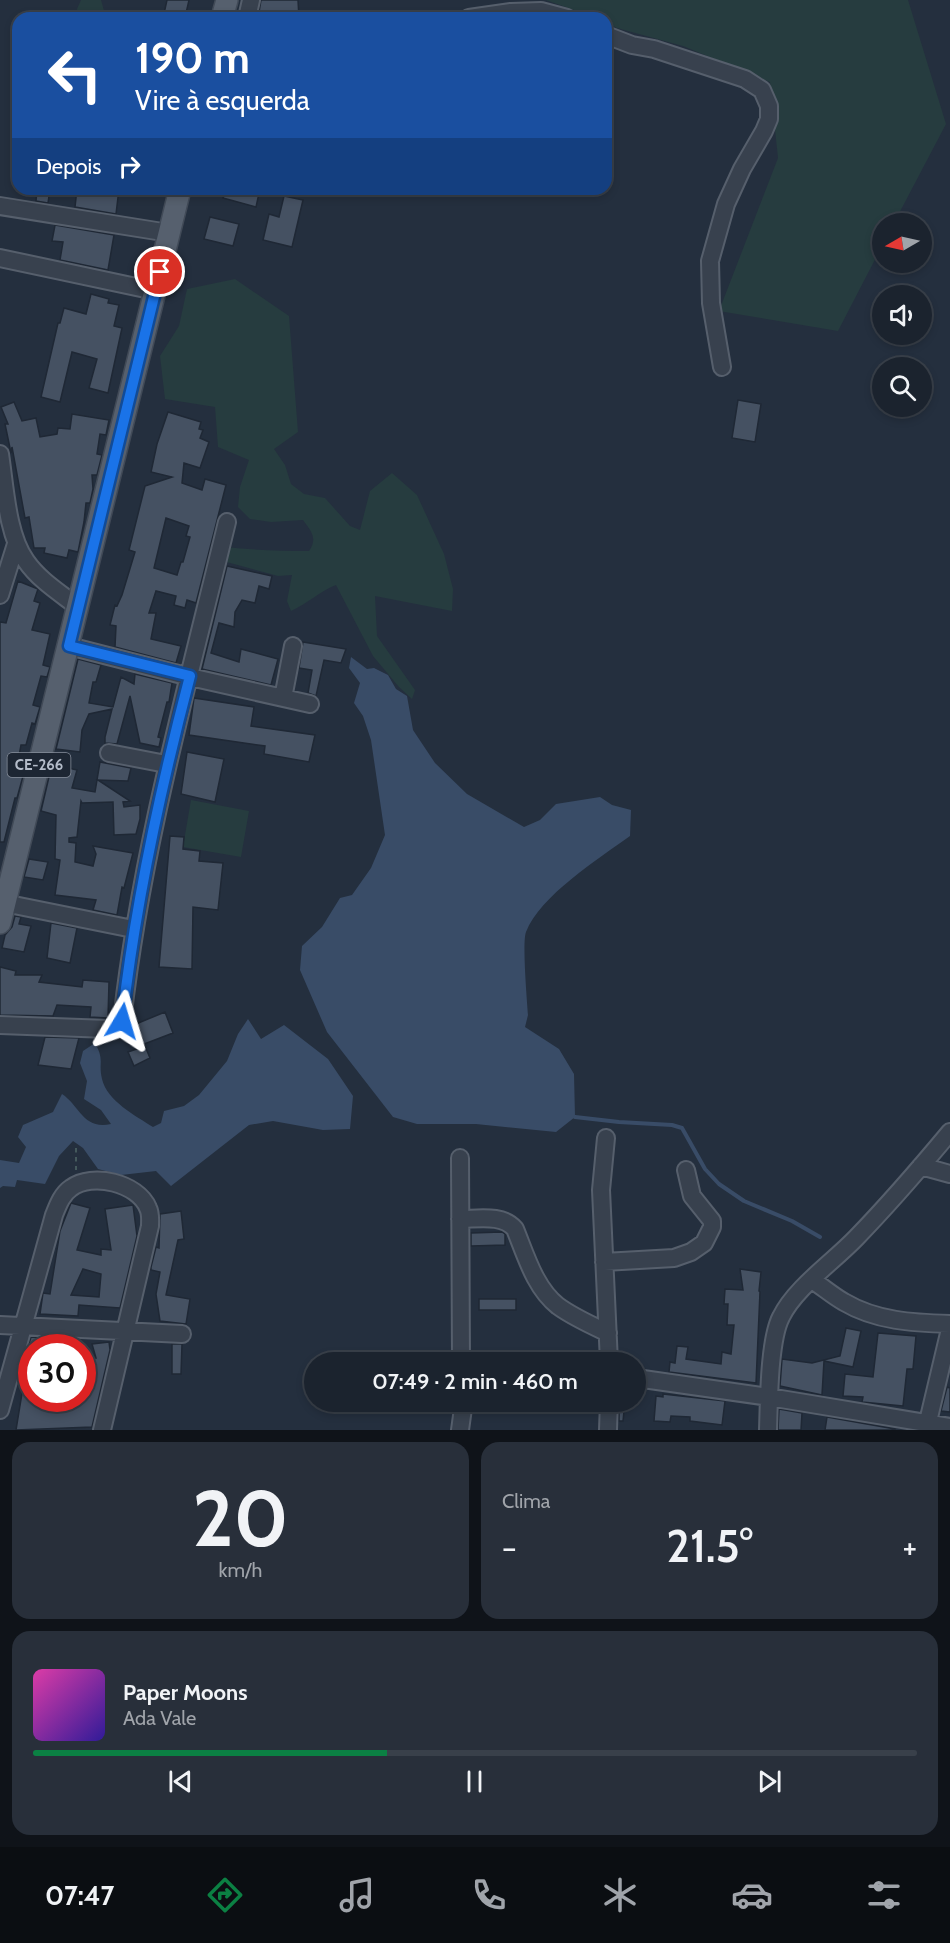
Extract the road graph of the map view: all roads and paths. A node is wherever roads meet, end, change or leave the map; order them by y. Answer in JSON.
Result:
{"nodes":[{"id":1,"x":511,"y":12,"type":"edge"},
{"id":2,"x":545,"y":12,"type":"edge"},
{"id":3,"x":612,"y":37,"type":"edge"},
{"id":4,"x":178,"y":195,"type":"edge"},
{"id":5,"x":0,"y":206,"type":"edge"},
{"id":6,"x":169,"y":233,"type":"junction"},
{"id":7,"x":0,"y":258,"type":"edge"},
{"id":8,"x":155,"y":291,"type":"junction"},
{"id":9,"x":722,"y":367,"type":"dead end"},
{"id":10,"x":0,"y":454,"type":"edge"},
{"id":11,"x":2,"y":473,"type":"edge"},
{"id":12,"x":227,"y":522,"type":"dead end"},
{"id":13,"x":16,"y":543,"type":"junction"},
{"id":14,"x":3,"y":572,"type":"edge"},
{"id":15,"x":0,"y":595,"type":"edge"},
{"id":16,"x":78,"y":607,"type":"junction"},
{"id":17,"x":69,"y":646,"type":"junction"},
{"id":18,"x":293,"y":646,"type":"dead end"},
{"id":19,"x":190,"y":676,"type":"junction"},
{"id":20,"x":283,"y":698,"type":"junction"},
{"id":21,"x":310,"y":704,"type":"dead end"},
{"id":22,"x":109,"y":753,"type":"dead end"},
{"id":23,"x":166,"y":764,"type":"junction"},
{"id":24,"x":2,"y":913,"type":"edge"},
{"id":25,"x":133,"y":929,"type":"junction"},
{"id":26,"x":0,"y":1025,"type":"edge"},
{"id":27,"x":950,"y":1132,"type":"edge"},
{"id":28,"x":606,"y":1138,"type":"dead end"},
{"id":29,"x":76,"y":1148,"type":"dead end"},
{"id":30,"x":460,"y":1158,"type":"dead end"},
{"id":31,"x":921,"y":1166,"type":"junction"},
{"id":32,"x":686,"y":1170,"type":"dead end"},
{"id":33,"x":950,"y":1174,"type":"edge"},
{"id":34,"x":77,"y":1184,"type":"junction"},
{"id":35,"x":460,"y":1219,"type":"junction"},
{"id":36,"x":604,"y":1262,"type":"junction"},
{"id":37,"x":812,"y":1280,"type":"junction"},
{"id":38,"x":950,"y":1324,"type":"edge"},
{"id":39,"x":0,"y":1325,"type":"edge"},
{"id":40,"x":23,"y":1327,"type":"junction"},
{"id":41,"x":950,"y":1329,"type":"edge"},
{"id":42,"x":126,"y":1331,"type":"junction"},
{"id":43,"x":182,"y":1334,"type":"dead end"},
{"id":44,"x":608,"y":1334,"type":"junction"},
{"id":45,"x":461,"y":1352,"type":"edge"},
{"id":46,"x":609,"y":1352,"type":"edge"},
{"id":47,"x":646,"y":1379,"type":"edge"},
{"id":48,"x":769,"y":1397,"type":"junction"},
{"id":49,"x":0,"y":1410,"type":"edge"},
{"id":50,"x":609,"y":1412,"type":"edge"},
{"id":51,"x":926,"y":1426,"type":"edge"},
{"id":52,"x":950,"y":1427,"type":"edge"},
{"id":53,"x":102,"y":1430,"type":"edge"},
{"id":54,"x":608,"y":1430,"type":"edge"},
{"id":55,"x":768,"y":1430,"type":"edge"}],
"edges":[{"from":1,"to":2,"type":"street"},
{"from":3,"to":9,"type":"street"},
{"from":4,"to":6,"type":"main road"},
{"from":5,"to":6,"type":"street"},
{"from":6,"to":8,"type":"main road"},
{"from":7,"to":8,"type":"street"},
{"from":8,"to":16,"type":"main road"},
{"from":10,"to":11,"type":"street"},
{"from":11,"to":13,"type":"street"},
{"from":12,"to":19,"type":"street"},
{"from":13,"to":14,"type":"street"},
{"from":13,"to":16,"type":"street"},
{"from":14,"to":15,"type":"street"},
{"from":16,"to":17,"type":"main road","number":"CE-266"},
{"from":17,"to":19,"type":"street"},
{"from":17,"to":24,"type":"main road","number":"CE-266"},
{"from":18,"to":20,"type":"street"},
{"from":19,"to":20,"type":"street"},
{"from":19,"to":23,"type":"street"},
{"from":20,"to":21,"type":"street"},
{"from":22,"to":23,"type":"street"},
{"from":23,"to":25,"type":"street"},
{"from":24,"to":25,"type":"street"},
{"from":25,"to":26,"type":"street"},
{"from":27,"to":31,"type":"street"},
{"from":28,"to":36,"type":"street"},
{"from":29,"to":34,"type":"path"},
{"from":30,"to":35,"type":"street"},
{"from":31,"to":33,"type":"street"},
{"from":31,"to":37,"type":"street"},
{"from":32,"to":36,"type":"street"},
{"from":34,"to":40,"type":"street"},
{"from":34,"to":42,"type":"street"},
{"from":35,"to":44,"type":"street"},
{"from":35,"to":45,"type":"street"},
{"from":36,"to":44,"type":"street"},
{"from":37,"to":38,"type":"street"},
{"from":37,"to":48,"type":"street"},
{"from":39,"to":40,"type":"street"},
{"from":40,"to":42,"type":"street"},
{"from":40,"to":49,"type":"street"},
{"from":41,"to":51,"type":"street"},
{"from":42,"to":43,"type":"street"},
{"from":42,"to":53,"type":"street"},
{"from":44,"to":46,"type":"street"},
{"from":47,"to":48,"type":"street"},
{"from":48,"to":51,"type":"street"},
{"from":48,"to":55,"type":"street"},
{"from":50,"to":54,"type":"street"},
{"from":51,"to":52,"type":"street"}]}
